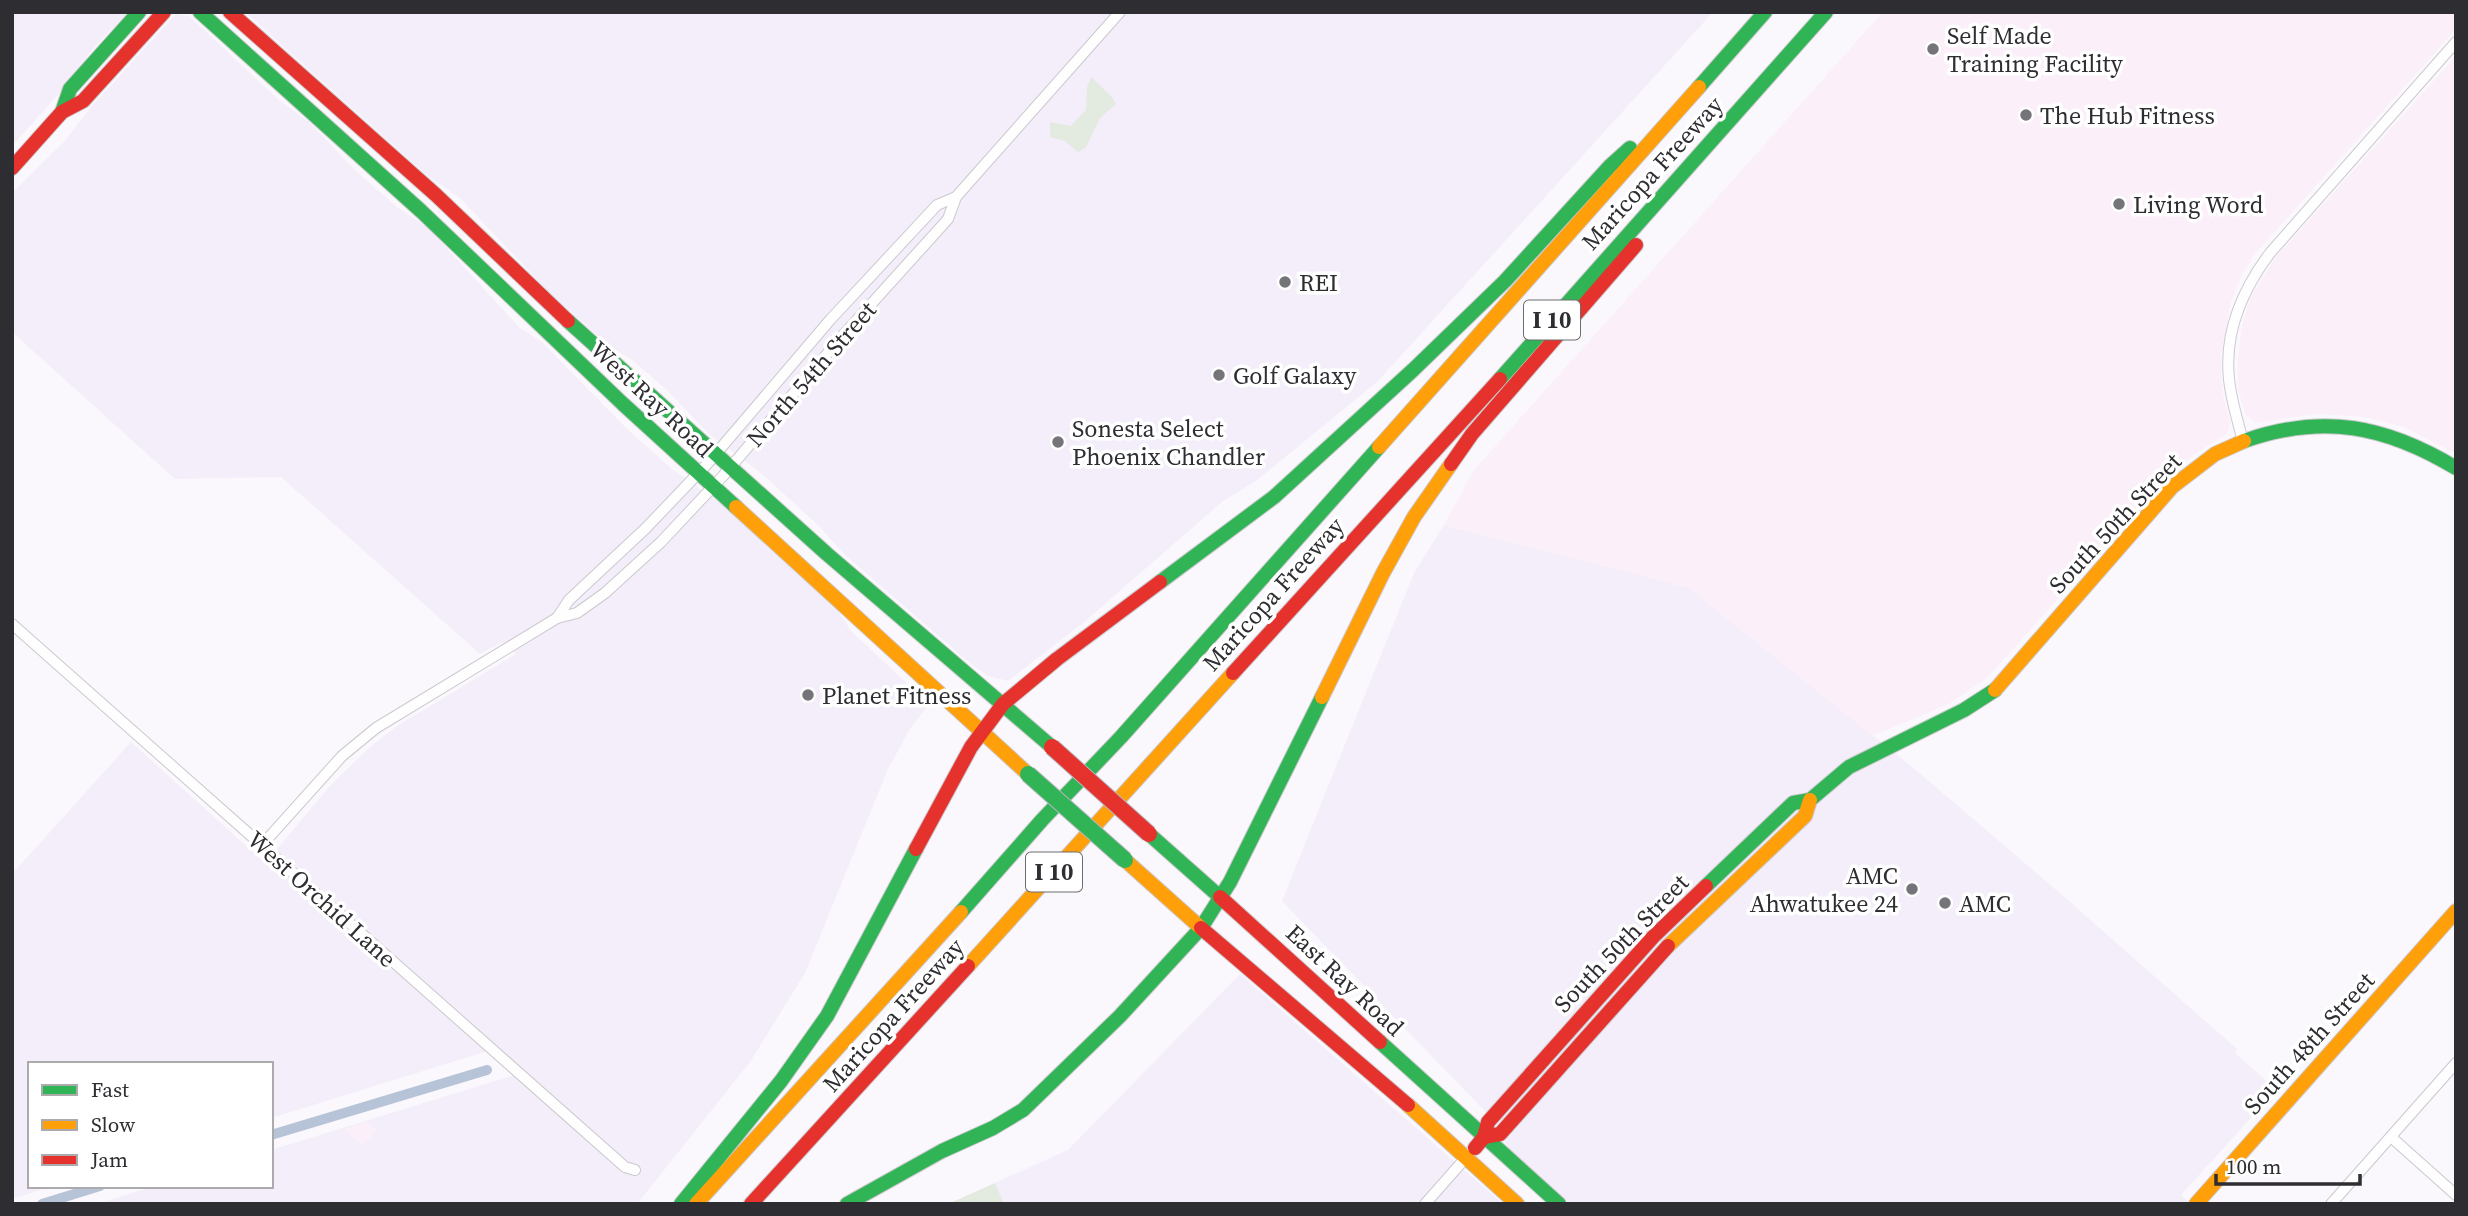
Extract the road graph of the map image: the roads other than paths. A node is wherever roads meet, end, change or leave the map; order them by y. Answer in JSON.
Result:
{"nodes":[{"id":1,"x":139,"y":12,"type":"edge"},
{"id":2,"x":163,"y":12,"type":"edge"},
{"id":3,"x":200,"y":12,"type":"edge"},
{"id":4,"x":230,"y":12,"type":"edge"},
{"id":5,"x":1120,"y":12,"type":"edge"},
{"id":6,"x":1765,"y":12,"type":"edge"},
{"id":7,"x":1826,"y":12,"type":"edge"},
{"id":8,"x":2456,"y":42,"type":"edge"},
{"id":9,"x":1713,"y":71,"type":"junction"},
{"id":10,"x":1746,"y":101,"type":"junction"},
{"id":11,"x":62,"y":112,"type":"junction"},
{"id":12,"x":12,"y":168,"type":"edge"},
{"id":13,"x":956,"y":197,"type":"junction"},
{"id":14,"x":2243,"y":442,"type":"junction"},
{"id":15,"x":716,"y":454,"type":"junction"},
{"id":16,"x":731,"y":467,"type":"junction"},
{"id":17,"x":2456,"y":468,"type":"edge"},
{"id":18,"x":699,"y":472,"type":"junction"},
{"id":19,"x":713,"y":485,"type":"junction"},
{"id":20,"x":557,"y":618,"type":"junction"},
{"id":21,"x":12,"y":624,"type":"edge"},
{"id":22,"x":1003,"y":704,"type":"junction"},
{"id":23,"x":982,"y":733,"type":"junction"},
{"id":24,"x":1100,"y":790,"type":"joint"},
{"id":25,"x":1076,"y":816,"type":"joint"},
{"id":26,"x":262,"y":845,"type":"junction"},
{"id":27,"x":1220,"y":897,"type":"junction"},
{"id":28,"x":2456,"y":911,"type":"edge"},
{"id":29,"x":1201,"y":928,"type":"junction"},
{"id":30,"x":2456,"y":1063,"type":"edge"},
{"id":31,"x":2390,"y":1137,"type":"junction"},
{"id":32,"x":1475,"y":1148,"type":"junction"},
{"id":33,"x":635,"y":1170,"type":"dead end"},
{"id":34,"x":2456,"y":1195,"type":"edge"},
{"id":35,"x":681,"y":1204,"type":"edge"},
{"id":36,"x":696,"y":1204,"type":"edge"},
{"id":37,"x":751,"y":1204,"type":"edge"},
{"id":38,"x":847,"y":1204,"type":"edge"},
{"id":39,"x":1425,"y":1204,"type":"edge"},
{"id":40,"x":1517,"y":1204,"type":"edge"},
{"id":41,"x":1559,"y":1204,"type":"edge"},
{"id":42,"x":2196,"y":1204,"type":"edge"},
{"id":43,"x":2331,"y":1204,"type":"edge"}],
"edges":[{"from":1,"to":11,"type":"main road"},
{"from":2,"to":11,"type":"main road"},
{"from":3,"to":18,"type":"main road","name":"West Ray Road"},
{"from":4,"to":15,"type":"main road","name":"West Ray Road"},
{"from":5,"to":13,"type":"street","name":"North 54th Street"},
{"from":6,"to":9,"type":"main road","name":"Maricopa Freeway","number":"I 10"},
{"from":7,"to":10,"type":"main road","name":"Maricopa Freeway","number":"I 10"},
{"from":8,"to":14,"type":"street"},
{"from":9,"to":22,"type":"main road"},
{"from":9,"to":36,"type":"main road","name":"Maricopa Freeway","number":"I 10"},
{"from":10,"to":27,"type":"main road"},
{"from":10,"to":37,"type":"main road","name":"Maricopa Freeway","number":"I 10"},
{"from":11,"to":12,"type":"main road"},
{"from":13,"to":15,"type":"street","name":"North 54th Street"},
{"from":13,"to":16,"type":"street","name":"North 54th Street"},
{"from":14,"to":17,"type":"main road","name":"South 50th Street"},
{"from":14,"to":32,"type":"main road","name":"South 50th Street"},
{"from":15,"to":16,"type":"main road","name":"West Ray Road"},
{"from":15,"to":18,"type":"street","name":"North 54th Street"},
{"from":16,"to":19,"type":"street","name":"North 54th Street"},
{"from":16,"to":22,"type":"main road","name":"West Ray Road"},
{"from":18,"to":19,"type":"main road","name":"West Ray Road"},
{"from":18,"to":20,"type":"street","name":"North 54th Street"},
{"from":19,"to":20,"type":"street","name":"North 54th Street"},
{"from":19,"to":23,"type":"main road","name":"West Ray Road"},
{"from":20,"to":26,"type":"street","name":"North 54th Street"},
{"from":21,"to":26,"type":"street","name":"West Orchid Lane"},
{"from":22,"to":23,"type":"main road"},
{"from":22,"to":24,"type":"main road","name":"West Ray Road","bridge":true},
{"from":23,"to":25,"type":"main road","name":"West Ray Road","bridge":true},
{"from":23,"to":35,"type":"main road"},
{"from":24,"to":27,"type":"main road","name":"East Ray Road","bridge":true},
{"from":25,"to":29,"type":"main road","name":"East Ray Road","bridge":true},
{"from":26,"to":33,"type":"street","name":"West Orchid Lane"},
{"from":27,"to":29,"type":"main road"},
{"from":27,"to":32,"type":"main road","name":"East Ray Road"},
{"from":28,"to":42,"type":"main road","name":"South 48th Street"},
{"from":29,"to":32,"type":"main road","name":"East Ray Road"},
{"from":29,"to":38,"type":"main road"},
{"from":30,"to":31,"type":"street"},
{"from":31,"to":34,"type":"street"},
{"from":31,"to":43,"type":"street"},
{"from":32,"to":39,"type":"street","name":"South 50th Street"},
{"from":32,"to":40,"type":"main road","name":"East Ray Road"},
{"from":32,"to":41,"type":"main road","name":"East Ray Road"}]}
